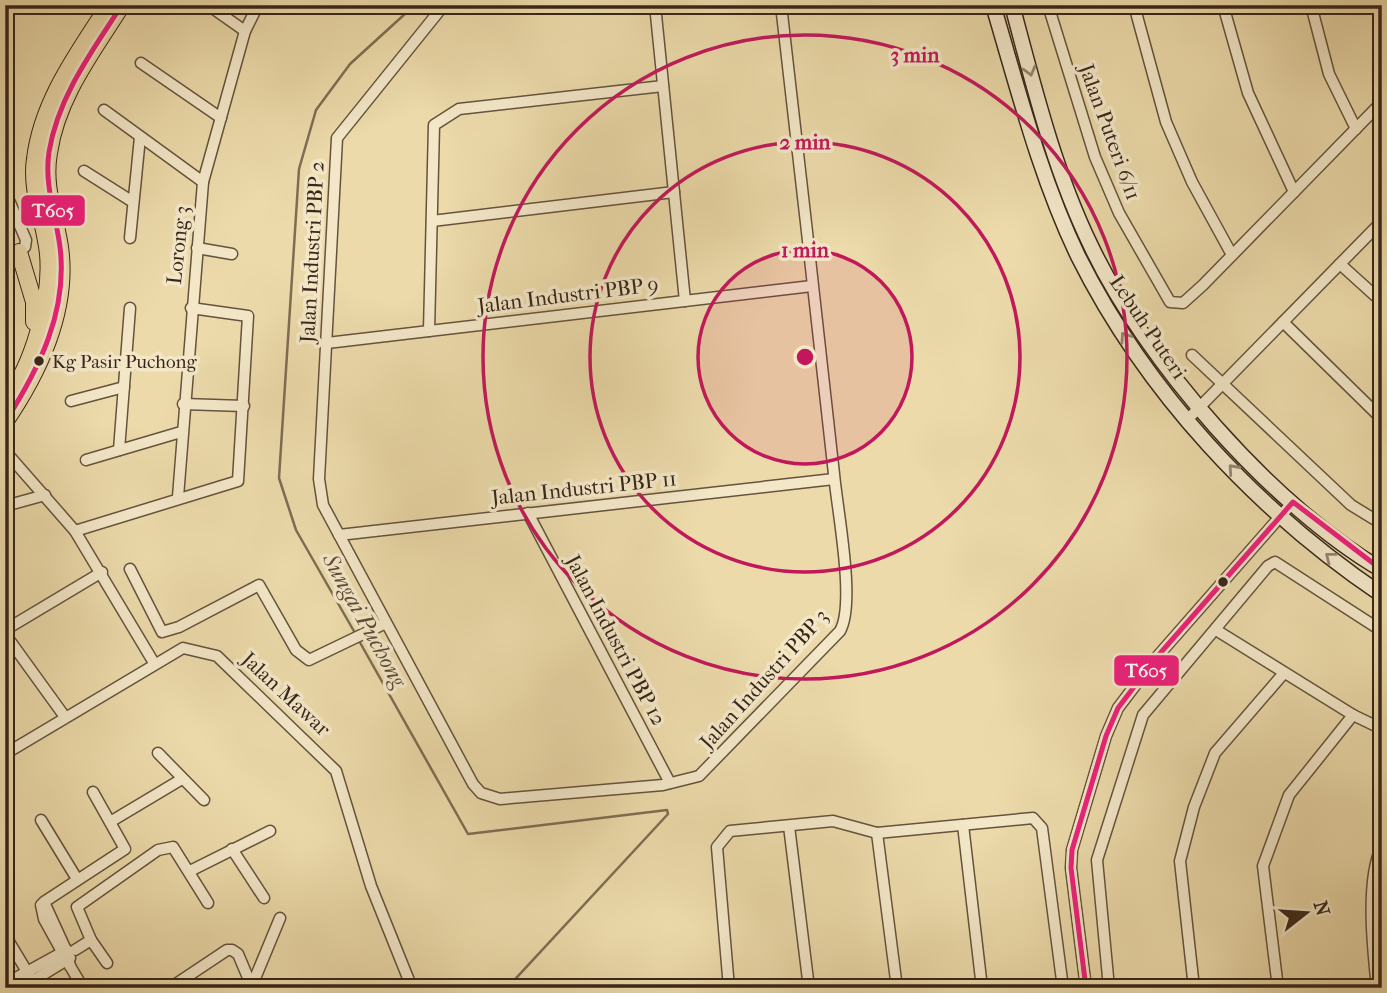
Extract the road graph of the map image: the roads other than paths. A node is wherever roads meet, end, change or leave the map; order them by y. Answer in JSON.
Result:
{"nodes":[{"id":1,"x":109,"y":5,"type":"edge"},
{"id":2,"x":122,"y":5,"type":"edge"},
{"id":3,"x":208,"y":5,"type":"edge"},
{"id":4,"x":258,"y":5,"type":"edge"},
{"id":5,"x":444,"y":5,"type":"edge"},
{"id":6,"x":655,"y":5,"type":"edge"},
{"id":7,"x":781,"y":5,"type":"edge"},
{"id":8,"x":993,"y":5,"type":"edge"},
{"id":9,"x":1012,"y":5,"type":"edge"},
{"id":10,"x":1048,"y":5,"type":"edge"},
{"id":11,"x":1134,"y":5,"type":"edge"},
{"id":12,"x":1223,"y":5,"type":"edge"},
{"id":13,"x":1311,"y":5,"type":"edge"},
{"id":14,"x":245,"y":31,"type":"junction"},
{"id":15,"x":141,"y":63,"type":"dead end"},
{"id":16,"x":663,"y":86,"type":"junction"},
{"id":17,"x":1382,"y":102,"type":"edge"},
{"id":18,"x":104,"y":110,"type":"dead end"},
{"id":19,"x":221,"y":118,"type":"junction"},
{"id":20,"x":1356,"y":129,"type":"junction"},
{"id":21,"x":139,"y":137,"type":"junction"},
{"id":22,"x":84,"y":171,"type":"dead end"},
{"id":23,"x":204,"y":182,"type":"junction"},
{"id":24,"x":5,"y":191,"type":"edge"},
{"id":25,"x":674,"y":192,"type":"junction"},
{"id":26,"x":1294,"y":192,"type":"junction"},
{"id":27,"x":133,"y":202,"type":"junction"},
{"id":28,"x":432,"y":222,"type":"junction"},
{"id":29,"x":1382,"y":222,"type":"edge"},
{"id":30,"x":130,"y":238,"type":"dead end"},
{"id":31,"x":197,"y":248,"type":"junction"},
{"id":32,"x":12,"y":251,"type":"edge"},
{"id":33,"x":232,"y":254,"type":"dead end"},
{"id":34,"x":1232,"y":255,"type":"junction"},
{"id":35,"x":1340,"y":264,"type":"junction"},
{"id":36,"x":812,"y":286,"type":"junction"},
{"id":37,"x":685,"y":301,"type":"junction"},
{"id":38,"x":1382,"y":302,"type":"edge"},
{"id":39,"x":130,"y":308,"type":"dead end"},
{"id":40,"x":191,"y":308,"type":"junction"},
{"id":41,"x":1283,"y":322,"type":"junction"},
{"id":42,"x":429,"y":331,"type":"junction"},
{"id":43,"x":327,"y":343,"type":"junction"},
{"id":44,"x":32,"y":353,"type":"junction"},
{"id":45,"x":1192,"y":355,"type":"dead end"},
{"id":46,"x":1221,"y":386,"type":"junction"},
{"id":47,"x":124,"y":387,"type":"junction"},
{"id":48,"x":5,"y":401,"type":"edge"},
{"id":49,"x":71,"y":401,"type":"dead end"},
{"id":50,"x":183,"y":404,"type":"junction"},
{"id":51,"x":244,"y":406,"type":"junction"},
{"id":52,"x":1199,"y":407,"type":"junction"},
{"id":53,"x":1382,"y":419,"type":"edge"},
{"id":54,"x":1187,"y":420,"type":"junction"},
{"id":55,"x":5,"y":422,"type":"edge"},
{"id":56,"x":181,"y":432,"type":"junction"},
{"id":57,"x":120,"y":450,"type":"junction"},
{"id":58,"x":5,"y":451,"type":"edge"},
{"id":59,"x":86,"y":460,"type":"dead end"},
{"id":60,"x":834,"y":479,"type":"junction"},
{"id":61,"x":45,"y":495,"type":"junction"},
{"id":62,"x":178,"y":497,"type":"junction"},
{"id":63,"x":1293,"y":502,"type":"junction"},
{"id":64,"x":5,"y":506,"type":"edge"},
{"id":65,"x":528,"y":513,"type":"junction"},
{"id":66,"x":1279,"y":517,"type":"junction"},
{"id":67,"x":1382,"y":524,"type":"edge"},
{"id":68,"x":75,"y":531,"type":"junction"},
{"id":69,"x":339,"y":535,"type":"junction"},
{"id":70,"x":130,"y":569,"type":"dead end"},
{"id":71,"x":1382,"y":570,"type":"edge"},
{"id":72,"x":102,"y":572,"type":"junction"},
{"id":73,"x":1382,"y":595,"type":"edge"},
{"id":74,"x":386,"y":623,"type":"junction"},
{"id":75,"x":1216,"y":630,"type":"junction"},
{"id":76,"x":1382,"y":631,"type":"edge"},
{"id":77,"x":5,"y":632,"type":"edge"},
{"id":78,"x":154,"y":663,"type":"junction"},
{"id":79,"x":1284,"y":673,"type":"junction"},
{"id":80,"x":1353,"y":715,"type":"junction"},
{"id":81,"x":65,"y":717,"type":"junction"},
{"id":82,"x":1382,"y":730,"type":"edge"},
{"id":83,"x":158,"y":753,"type":"dead end"},
{"id":84,"x":5,"y":754,"type":"edge"},
{"id":85,"x":183,"y":779,"type":"junction"},
{"id":86,"x":670,"y":783,"type":"junction"},
{"id":87,"x":93,"y":792,"type":"dead end"},
{"id":88,"x":204,"y":800,"type":"dead end"},
{"id":89,"x":41,"y":820,"type":"dead end"},
{"id":90,"x":110,"y":821,"type":"junction"},
{"id":91,"x":963,"y":825,"type":"junction"},
{"id":92,"x":789,"y":826,"type":"junction"},
{"id":93,"x":270,"y":831,"type":"dead end"},
{"id":94,"x":877,"y":833,"type":"junction"},
{"id":95,"x":1382,"y":846,"type":"edge"},
{"id":96,"x":232,"y":849,"type":"junction"},
{"id":97,"x":190,"y":871,"type":"junction"},
{"id":98,"x":77,"y":878,"type":"junction"},
{"id":99,"x":264,"y":898,"type":"dead end"},
{"id":100,"x":208,"y":903,"type":"dead end"},
{"id":101,"x":280,"y":918,"type":"dead end"},
{"id":102,"x":5,"y":936,"type":"edge"},
{"id":103,"x":91,"y":940,"type":"junction"},
{"id":104,"x":1378,"y":953,"type":"edge"},
{"id":105,"x":68,"y":957,"type":"junction"},
{"id":106,"x":107,"y":963,"type":"dead end"},
{"id":107,"x":29,"y":975,"type":"junction"},
{"id":108,"x":5,"y":984,"type":"edge"},
{"id":109,"x":251,"y":987,"type":"edge"},
{"id":110,"x":1083,"y":987,"type":"edge"},
{"id":111,"x":21,"y":988,"type":"edge"},
{"id":112,"x":83,"y":988,"type":"edge"},
{"id":113,"x":170,"y":988,"type":"edge"},
{"id":114,"x":412,"y":988,"type":"edge"},
{"id":115,"x":729,"y":988,"type":"edge"},
{"id":116,"x":809,"y":988,"type":"edge"},
{"id":117,"x":897,"y":988,"type":"edge"},
{"id":118,"x":982,"y":988,"type":"edge"},
{"id":119,"x":1063,"y":988,"type":"edge"},
{"id":120,"x":1109,"y":988,"type":"edge"},
{"id":121,"x":1194,"y":988,"type":"edge"},
{"id":122,"x":1278,"y":988,"type":"edge"},
{"id":123,"x":1377,"y":988,"type":"edge"}],
"edges":[{"from":1,"to":44,"type":"main road"},
{"from":2,"to":55,"type":"main road"},
{"from":3,"to":14,"type":"street"},
{"from":4,"to":14,"type":"street","name":"Lorong 3"},
{"from":5,"to":43,"type":"street","name":"Jalan Industri PBP 2"},
{"from":6,"to":16,"type":"street"},
{"from":7,"to":36,"type":"street","name":"Jalan Industri PBP 3"},
{"from":54,"to":8,"type":"main road","name":"Lebuh Puteri","one_way":true},
{"from":9,"to":52,"type":"main road","name":"Lebuh Puteri","one_way":true},
{"from":10,"to":34,"type":"street","name":"Jalan Puteri 6/11"},
{"from":11,"to":34,"type":"street"},
{"from":12,"to":26,"type":"street"},
{"from":13,"to":20,"type":"street"},
{"from":14,"to":19,"type":"street","name":"Lorong 3"},
{"from":15,"to":19,"type":"street"},
{"from":16,"to":25,"type":"street"},
{"from":16,"to":28,"type":"street"},
{"from":17,"to":20,"type":"street"},
{"from":18,"to":21,"type":"street"},
{"from":19,"to":23,"type":"street","name":"Lorong 3"},
{"from":20,"to":26,"type":"street"},
{"from":21,"to":23,"type":"street"},
{"from":21,"to":27,"type":"street"},
{"from":22,"to":27,"type":"street"},
{"from":23,"to":31,"type":"street","name":"Lorong 3"},
{"from":24,"to":32,"type":"street"},
{"from":25,"to":28,"type":"street"},
{"from":25,"to":37,"type":"street"},
{"from":26,"to":34,"type":"street"},
{"from":27,"to":30,"type":"street"},
{"from":28,"to":42,"type":"street"},
{"from":29,"to":35,"type":"street"},
{"from":31,"to":33,"type":"street"},
{"from":31,"to":40,"type":"street","name":"Lorong 3"},
{"from":32,"to":44,"type":"main road"},
{"from":35,"to":38,"type":"street"},
{"from":35,"to":41,"type":"street"},
{"from":36,"to":37,"type":"street","name":"Jalan Industri PBP 9"},
{"from":36,"to":60,"type":"street","name":"Jalan Industri PBP 3"},
{"from":37,"to":42,"type":"street","name":"Jalan Industri PBP 9"},
{"from":39,"to":47,"type":"street"},
{"from":40,"to":50,"type":"street","name":"Lorong 3"},
{"from":40,"to":51,"type":"street"},
{"from":41,"to":46,"type":"street"},
{"from":41,"to":53,"type":"street"},
{"from":42,"to":43,"type":"street","name":"Jalan Industri PBP 9"},
{"from":43,"to":69,"type":"street","name":"Jalan Industri PBP 2"},
{"from":44,"to":48,"type":"main road"},
{"from":45,"to":46,"type":"street"},
{"from":46,"to":52,"type":"street"},
{"from":46,"to":67,"type":"street"},
{"from":47,"to":49,"type":"street"},
{"from":47,"to":57,"type":"street"},
{"from":50,"to":51,"type":"street"},
{"from":50,"to":56,"type":"street","name":"Lorong 3"},
{"from":51,"to":62,"type":"street"},
{"from":52,"to":54,"type":"street"},
{"from":52,"to":63,"type":"main road","name":"Lebuh Puteri"},
{"from":66,"to":54,"type":"main road","name":"Lebuh Puteri","one_way":true},
{"from":56,"to":57,"type":"street"},
{"from":56,"to":62,"type":"street","name":"Lorong 3"},
{"from":57,"to":59,"type":"street"},
{"from":58,"to":61,"type":"street"},
{"from":60,"to":65,"type":"street","name":"Jalan Industri PBP 11"},
{"from":60,"to":86,"type":"street","name":"Jalan Industri PBP 3"},
{"from":61,"to":64,"type":"street"},
{"from":61,"to":68,"type":"street"},
{"from":62,"to":68,"type":"street"},
{"from":63,"to":66,"type":"street"},
{"from":63,"to":71,"type":"main road","name":"Lebuh Puteri"},
{"from":65,"to":69,"type":"street","name":"Jalan Industri PBP 11"},
{"from":65,"to":86,"type":"street","name":"Jalan Industri PBP 12"},
{"from":73,"to":66,"type":"main road","name":"Lebuh Puteri","one_way":true},
{"from":66,"to":110,"type":"street"},
{"from":68,"to":72,"type":"street"},
{"from":69,"to":74,"type":"street","name":"Jalan Industri PBP 3"},
{"from":70,"to":74,"type":"street"},
{"from":72,"to":77,"type":"street"},
{"from":72,"to":78,"type":"street"},
{"from":74,"to":86,"type":"street","name":"Jalan Industri PBP 3"},
{"from":75,"to":76,"type":"street"},
{"from":75,"to":79,"type":"street"},
{"from":75,"to":120,"type":"street"},
{"from":77,"to":81,"type":"street"},
{"from":78,"to":81,"type":"street","name":"Jalan Mawar"},
{"from":78,"to":114,"type":"street","name":"Jalan Mawar"},
{"from":79,"to":80,"type":"street"},
{"from":79,"to":121,"type":"street"},
{"from":80,"to":82,"type":"street"},
{"from":80,"to":122,"type":"street"},
{"from":81,"to":84,"type":"street","name":"Jalan Mawar"},
{"from":83,"to":85,"type":"street"},
{"from":85,"to":88,"type":"street"},
{"from":85,"to":90,"type":"street"},
{"from":87,"to":90,"type":"street"},
{"from":89,"to":98,"type":"street"},
{"from":90,"to":98,"type":"street"},
{"from":91,"to":94,"type":"street"},
{"from":91,"to":118,"type":"street"},
{"from":91,"to":119,"type":"street"},
{"from":92,"to":94,"type":"street"},
{"from":92,"to":115,"type":"street"},
{"from":92,"to":116,"type":"street"},
{"from":93,"to":96,"type":"street"},
{"from":94,"to":117,"type":"street"},
{"from":95,"to":104,"type":"street"},
{"from":96,"to":97,"type":"street"},
{"from":96,"to":99,"type":"street"},
{"from":97,"to":100,"type":"street"},
{"from":97,"to":103,"type":"street"},
{"from":98,"to":105,"type":"street"},
{"from":101,"to":109,"type":"street"},
{"from":102,"to":107,"type":"street"},
{"from":103,"to":105,"type":"street"},
{"from":103,"to":106,"type":"street"},
{"from":104,"to":123,"type":"street"},
{"from":105,"to":107,"type":"street"},
{"from":105,"to":112,"type":"street"},
{"from":107,"to":108,"type":"street"},
{"from":107,"to":111,"type":"street"},
{"from":109,"to":113,"type":"street"}]}
